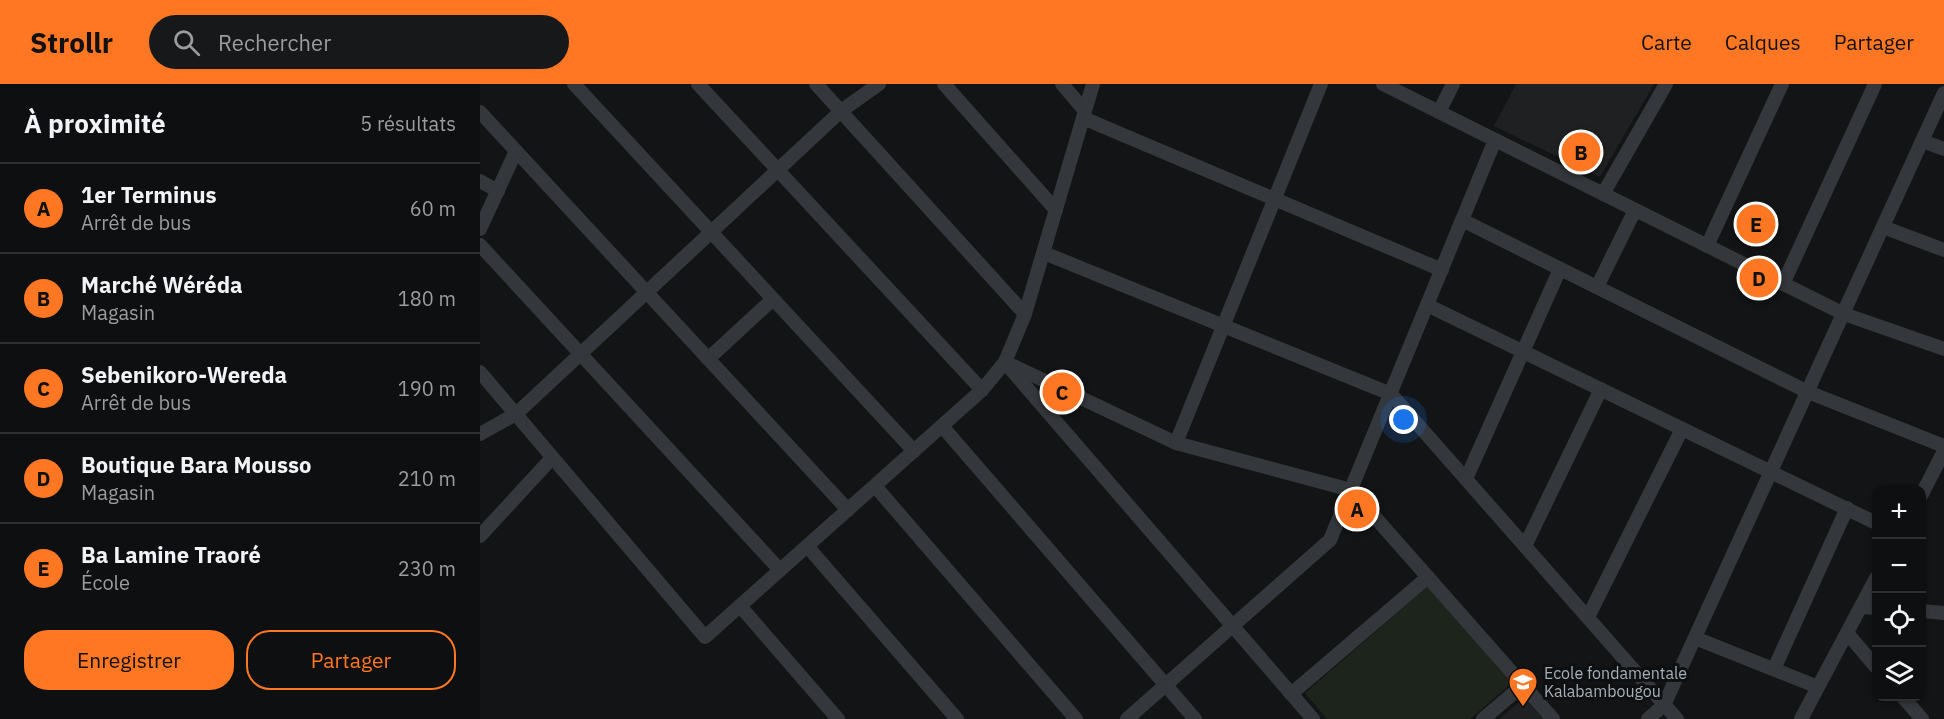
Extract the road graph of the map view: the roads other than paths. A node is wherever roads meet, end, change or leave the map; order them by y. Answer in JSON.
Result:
{"nodes":[{"id":1,"x":574,"y":84,"type":"edge"},
{"id":2,"x":698,"y":84,"type":"edge"},
{"id":3,"x":816,"y":84,"type":"edge"},
{"id":4,"x":879,"y":84,"type":"edge"},
{"id":5,"x":944,"y":84,"type":"edge"},
{"id":6,"x":1062,"y":84,"type":"edge"},
{"id":7,"x":1093,"y":84,"type":"edge"},
{"id":8,"x":1321,"y":84,"type":"edge"},
{"id":9,"x":1383,"y":84,"type":"edge"},
{"id":10,"x":1453,"y":84,"type":"edge"},
{"id":11,"x":1666,"y":84,"type":"edge"},
{"id":12,"x":1782,"y":84,"type":"edge"},
{"id":13,"x":1875,"y":84,"type":"edge"},
{"id":14,"x":1944,"y":93,"type":"edge"},
{"id":15,"x":841,"y":111,"type":"junction"},
{"id":16,"x":480,"y":112,"type":"edge"},
{"id":17,"x":1439,"y":112,"type":"junction"},
{"id":18,"x":1084,"y":114,"type":"junction"},
{"id":19,"x":1495,"y":140,"type":"junction"},
{"id":20,"x":1922,"y":141,"type":"junction"},
{"id":21,"x":1944,"y":149,"type":"edge"},
{"id":22,"x":516,"y":151,"type":"junction"},
{"id":23,"x":778,"y":170,"type":"junction"},
{"id":24,"x":480,"y":181,"type":"edge"},
{"id":25,"x":498,"y":191,"type":"junction"},
{"id":26,"x":1603,"y":194,"type":"junction"},
{"id":27,"x":1275,"y":199,"type":"junction"},
{"id":28,"x":1056,"y":210,"type":"junction"},
{"id":29,"x":1635,"y":210,"type":"junction"},
{"id":30,"x":1462,"y":220,"type":"junction"},
{"id":31,"x":1883,"y":227,"type":"junction"},
{"id":32,"x":480,"y":229,"type":"edge"},
{"id":33,"x":711,"y":232,"type":"junction"},
{"id":34,"x":480,"y":245,"type":"edge"},
{"id":35,"x":1707,"y":246,"type":"junction"},
{"id":36,"x":1944,"y":250,"type":"edge"},
{"id":37,"x":1044,"y":254,"type":"junction"},
{"id":38,"x":1560,"y":269,"type":"junction"},
{"id":39,"x":1442,"y":270,"type":"junction"},
{"id":40,"x":1783,"y":284,"type":"junction"},
{"id":41,"x":1597,"y":287,"type":"junction"},
{"id":42,"x":647,"y":292,"type":"junction"},
{"id":43,"x":773,"y":299,"type":"junction"},
{"id":44,"x":1427,"y":305,"type":"junction"},
{"id":45,"x":1025,"y":314,"type":"junction"},
{"id":46,"x":1844,"y":314,"type":"junction"},
{"id":47,"x":1223,"y":326,"type":"junction"},
{"id":48,"x":1944,"y":349,"type":"edge"},
{"id":49,"x":1523,"y":352,"type":"junction"},
{"id":50,"x":580,"y":354,"type":"junction"},
{"id":51,"x":708,"y":359,"type":"junction"},
{"id":52,"x":1005,"y":362,"type":"junction"},
{"id":53,"x":480,"y":372,"type":"edge"},
{"id":54,"x":1601,"y":389,"type":"junction"},
{"id":55,"x":982,"y":390,"type":"junction"},
{"id":56,"x":1808,"y":392,"type":"junction"},
{"id":57,"x":1391,"y":394,"type":"junction"},
{"id":58,"x":516,"y":414,"type":"junction"},
{"id":59,"x":942,"y":426,"type":"junction"},
{"id":60,"x":1683,"y":429,"type":"junction"},
{"id":61,"x":480,"y":434,"type":"edge"},
{"id":62,"x":1176,"y":443,"type":"junction"},
{"id":63,"x":1944,"y":446,"type":"edge"},
{"id":64,"x":914,"y":451,"type":"junction"},
{"id":65,"x":1944,"y":452,"type":"edge"},
{"id":66,"x":552,"y":458,"type":"junction"},
{"id":67,"x":1772,"y":472,"type":"junction"},
{"id":68,"x":1466,"y":479,"type":"junction"},
{"id":69,"x":875,"y":486,"type":"junction"},
{"id":70,"x":1926,"y":486,"type":"edge"},
{"id":71,"x":1351,"y":490,"type":"junction"},
{"id":72,"x":1846,"y":508,"type":"junction"},
{"id":73,"x":848,"y":510,"type":"junction"},
{"id":74,"x":1872,"y":520,"type":"edge"},
{"id":75,"x":480,"y":536,"type":"edge"},
{"id":76,"x":807,"y":546,"type":"junction"},
{"id":77,"x":1525,"y":546,"type":"junction"},
{"id":78,"x":780,"y":570,"type":"junction"},
{"id":79,"x":1428,"y":577,"type":"junction"},
{"id":80,"x":1872,"y":586,"type":"edge"},
{"id":81,"x":740,"y":606,"type":"junction"},
{"id":82,"x":1861,"y":607,"type":"junction"},
{"id":83,"x":1872,"y":608,"type":"edge"},
{"id":84,"x":1926,"y":611,"type":"edge"},
{"id":85,"x":1944,"y":613,"type":"edge"},
{"id":86,"x":1588,"y":617,"type":"junction"},
{"id":87,"x":1233,"y":626,"type":"junction"},
{"id":88,"x":1847,"y":633,"type":"junction"},
{"id":89,"x":1695,"y":638,"type":"junction"},
{"id":90,"x":1872,"y":662,"type":"edge"},
{"id":91,"x":1774,"y":669,"type":"junction"},
{"id":92,"x":1166,"y":685,"type":"junction"},
{"id":93,"x":1523,"y":685,"type":"junction"},
{"id":94,"x":1818,"y":687,"type":"junction"},
{"id":95,"x":1291,"y":694,"type":"junction"},
{"id":96,"x":1906,"y":701,"type":"edge"},
{"id":97,"x":1664,"y":705,"type":"junction"},
{"id":98,"x":838,"y":719,"type":"edge"},
{"id":99,"x":957,"y":719,"type":"edge"},
{"id":100,"x":1076,"y":719,"type":"edge"},
{"id":101,"x":1127,"y":719,"type":"edge"},
{"id":102,"x":1195,"y":719,"type":"edge"},
{"id":103,"x":1313,"y":719,"type":"edge"},
{"id":104,"x":1483,"y":719,"type":"edge"},
{"id":105,"x":1553,"y":719,"type":"edge"},
{"id":106,"x":1648,"y":719,"type":"edge"},
{"id":107,"x":1677,"y":719,"type":"edge"},
{"id":108,"x":1802,"y":719,"type":"edge"},
{"id":109,"x":1922,"y":719,"type":"edge"}],
"edges":[{"from":1,"to":33,"type":"street"},
{"from":2,"to":23,"type":"street"},
{"from":3,"to":15,"type":"street"},
{"from":4,"to":15,"type":"street"},
{"from":5,"to":28,"type":"street"},
{"from":6,"to":18,"type":"street"},
{"from":7,"to":18,"type":"street"},
{"from":8,"to":27,"type":"street"},
{"from":9,"to":17,"type":"street"},
{"from":10,"to":17,"type":"street"},
{"from":11,"to":26,"type":"street"},
{"from":12,"to":35,"type":"street"},
{"from":13,"to":40,"type":"street"},
{"from":14,"to":20,"type":"street"},
{"from":15,"to":23,"type":"street"},
{"from":15,"to":45,"type":"street"},
{"from":16,"to":22,"type":"street"},
{"from":17,"to":19,"type":"street"},
{"from":18,"to":27,"type":"street"},
{"from":18,"to":28,"type":"street"},
{"from":19,"to":26,"type":"street"},
{"from":19,"to":30,"type":"street"},
{"from":20,"to":21,"type":"street"},
{"from":20,"to":31,"type":"street"},
{"from":22,"to":25,"type":"street"},
{"from":22,"to":42,"type":"street"},
{"from":23,"to":33,"type":"street"},
{"from":23,"to":55,"type":"street"},
{"from":24,"to":25,"type":"street"},
{"from":25,"to":32,"type":"street"},
{"from":26,"to":29,"type":"street"},
{"from":27,"to":39,"type":"street"},
{"from":27,"to":47,"type":"street"},
{"from":28,"to":37,"type":"street"},
{"from":29,"to":35,"type":"street"},
{"from":29,"to":41,"type":"street"},
{"from":30,"to":38,"type":"street"},
{"from":30,"to":39,"type":"street"},
{"from":31,"to":36,"type":"street"},
{"from":31,"to":46,"type":"street"},
{"from":33,"to":42,"type":"street"},
{"from":33,"to":43,"type":"street"},
{"from":34,"to":50,"type":"street"},
{"from":35,"to":40,"type":"street"},
{"from":37,"to":45,"type":"street"},
{"from":37,"to":47,"type":"street"},
{"from":38,"to":41,"type":"street"},
{"from":38,"to":49,"type":"street"},
{"from":39,"to":44,"type":"street"},
{"from":40,"to":46,"type":"street"},
{"from":41,"to":56,"type":"street"},
{"from":42,"to":50,"type":"street"},
{"from":42,"to":51,"type":"street"},
{"from":43,"to":51,"type":"street"},
{"from":43,"to":64,"type":"street"},
{"from":44,"to":49,"type":"street"},
{"from":44,"to":57,"type":"street"},
{"from":45,"to":52,"type":"street"},
{"from":46,"to":48,"type":"street"},
{"from":46,"to":56,"type":"street"},
{"from":47,"to":57,"type":"street"},
{"from":47,"to":62,"type":"street"},
{"from":49,"to":54,"type":"street"},
{"from":49,"to":68,"type":"street"},
{"from":50,"to":58,"type":"street"},
{"from":50,"to":78,"type":"street"},
{"from":51,"to":73,"type":"street"},
{"from":52,"to":55,"type":"street"},
{"from":52,"to":62,"type":"street"},
{"from":52,"to":87,"type":"street"},
{"from":53,"to":58,"type":"street"},
{"from":54,"to":60,"type":"street"},
{"from":54,"to":77,"type":"street"},
{"from":55,"to":59,"type":"street"},
{"from":56,"to":63,"type":"street"},
{"from":56,"to":67,"type":"street"},
{"from":57,"to":68,"type":"street"},
{"from":57,"to":71,"type":"street"},
{"from":58,"to":61,"type":"street"},
{"from":58,"to":66,"type":"street"},
{"from":59,"to":64,"type":"street"},
{"from":59,"to":92,"type":"street"},
{"from":60,"to":67,"type":"street"},
{"from":60,"to":86,"type":"street"},
{"from":62,"to":71,"type":"street"},
{"from":64,"to":69,"type":"street"},
{"from":65,"to":70,"type":"street"},
{"from":66,"to":75,"type":"street"},
{"from":66,"to":81,"type":"street"},
{"from":67,"to":72,"type":"street"},
{"from":67,"to":89,"type":"street"},
{"from":68,"to":77,"type":"street"},
{"from":69,"to":73,"type":"street"},
{"from":69,"to":100,"type":"street"},
{"from":71,"to":79,"type":"street"},
{"from":71,"to":87,"type":"street"},
{"from":72,"to":74,"type":"street"},
{"from":72,"to":91,"type":"street"},
{"from":73,"to":76,"type":"street"},
{"from":76,"to":78,"type":"street"},
{"from":76,"to":99,"type":"street"},
{"from":77,"to":86,"type":"street"},
{"from":78,"to":81,"type":"street"},
{"from":79,"to":93,"type":"street"},
{"from":79,"to":95,"type":"street"},
{"from":80,"to":82,"type":"street"},
{"from":81,"to":98,"type":"street"},
{"from":82,"to":83,"type":"street"},
{"from":82,"to":88,"type":"street"},
{"from":84,"to":85,"type":"street"},
{"from":86,"to":97,"type":"street"},
{"from":87,"to":92,"type":"street"},
{"from":87,"to":95,"type":"street"},
{"from":88,"to":90,"type":"street"},
{"from":88,"to":94,"type":"street"},
{"from":89,"to":91,"type":"street"},
{"from":89,"to":97,"type":"street"},
{"from":91,"to":94,"type":"street"},
{"from":92,"to":101,"type":"street"},
{"from":92,"to":102,"type":"street"},
{"from":93,"to":104,"type":"street"},
{"from":93,"to":105,"type":"street"},
{"from":94,"to":108,"type":"street"},
{"from":95,"to":103,"type":"street"},
{"from":96,"to":109,"type":"street"},
{"from":97,"to":106,"type":"street"},
{"from":97,"to":107,"type":"street"}]}
